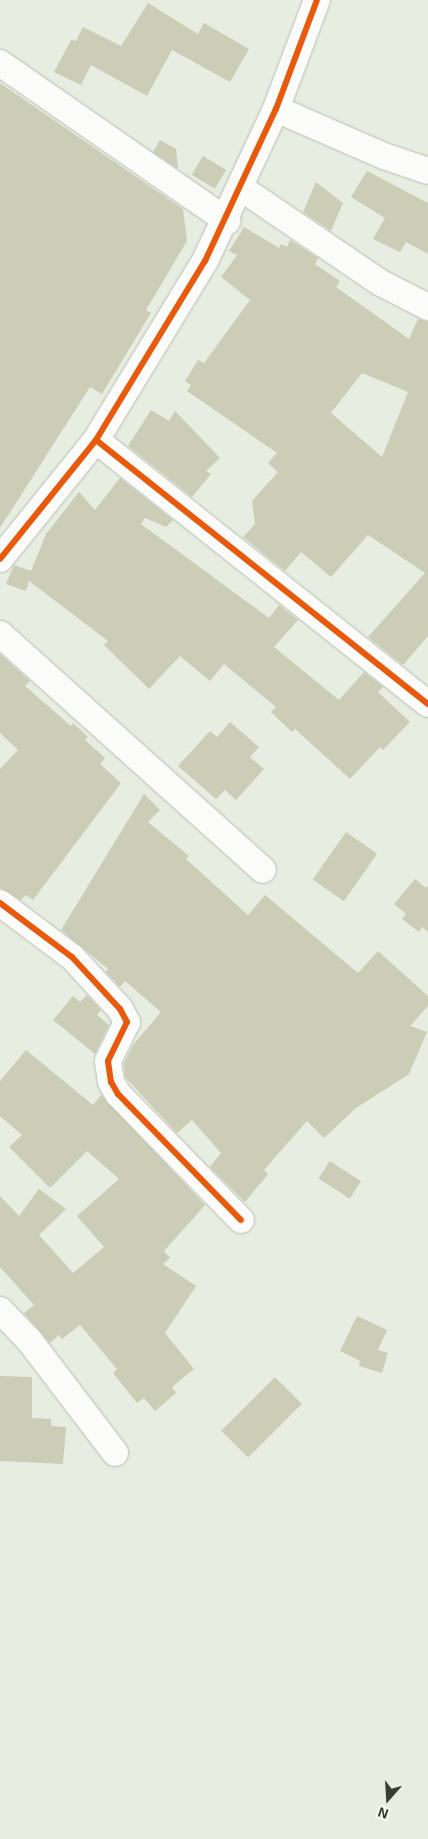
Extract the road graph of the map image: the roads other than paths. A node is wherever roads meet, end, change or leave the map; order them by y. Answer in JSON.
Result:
{"nodes":[{"id":1,"x":317,"y":0,"type":"edge"},
{"id":2,"x":0,"y":63,"type":"edge"},
{"id":3,"x":276,"y":109,"type":"junction"},
{"id":4,"x":428,"y":171,"type":"edge"},
{"id":5,"x":241,"y":188,"type":"junction"},
{"id":6,"x":227,"y":221,"type":"junction"},
{"id":7,"x":428,"y":307,"type":"edge"},
{"id":8,"x":96,"y":440,"type":"junction"},
{"id":9,"x":0,"y":559,"type":"edge"},
{"id":10,"x":0,"y":634,"type":"edge"},
{"id":11,"x":428,"y":704,"type":"edge"},
{"id":12,"x":264,"y":870,"type":"dead end"},
{"id":13,"x":0,"y":903,"type":"edge"},
{"id":14,"x":241,"y":1220,"type":"dead end"},
{"id":15,"x":0,"y":1310,"type":"edge"},
{"id":16,"x":115,"y":1453,"type":"dead end"}],
"edges":[{"from":1,"to":3,"type":"street"},
{"from":2,"to":6,"type":"street"},
{"from":3,"to":4,"type":"street"},
{"from":3,"to":5,"type":"street"},
{"from":5,"to":6,"type":"street"},
{"from":5,"to":7,"type":"street"},
{"from":6,"to":8,"type":"street"},
{"from":8,"to":9,"type":"street"},
{"from":8,"to":11,"type":"street"},
{"from":10,"to":12,"type":"street"},
{"from":13,"to":14,"type":"street"},
{"from":15,"to":16,"type":"street"}]}
